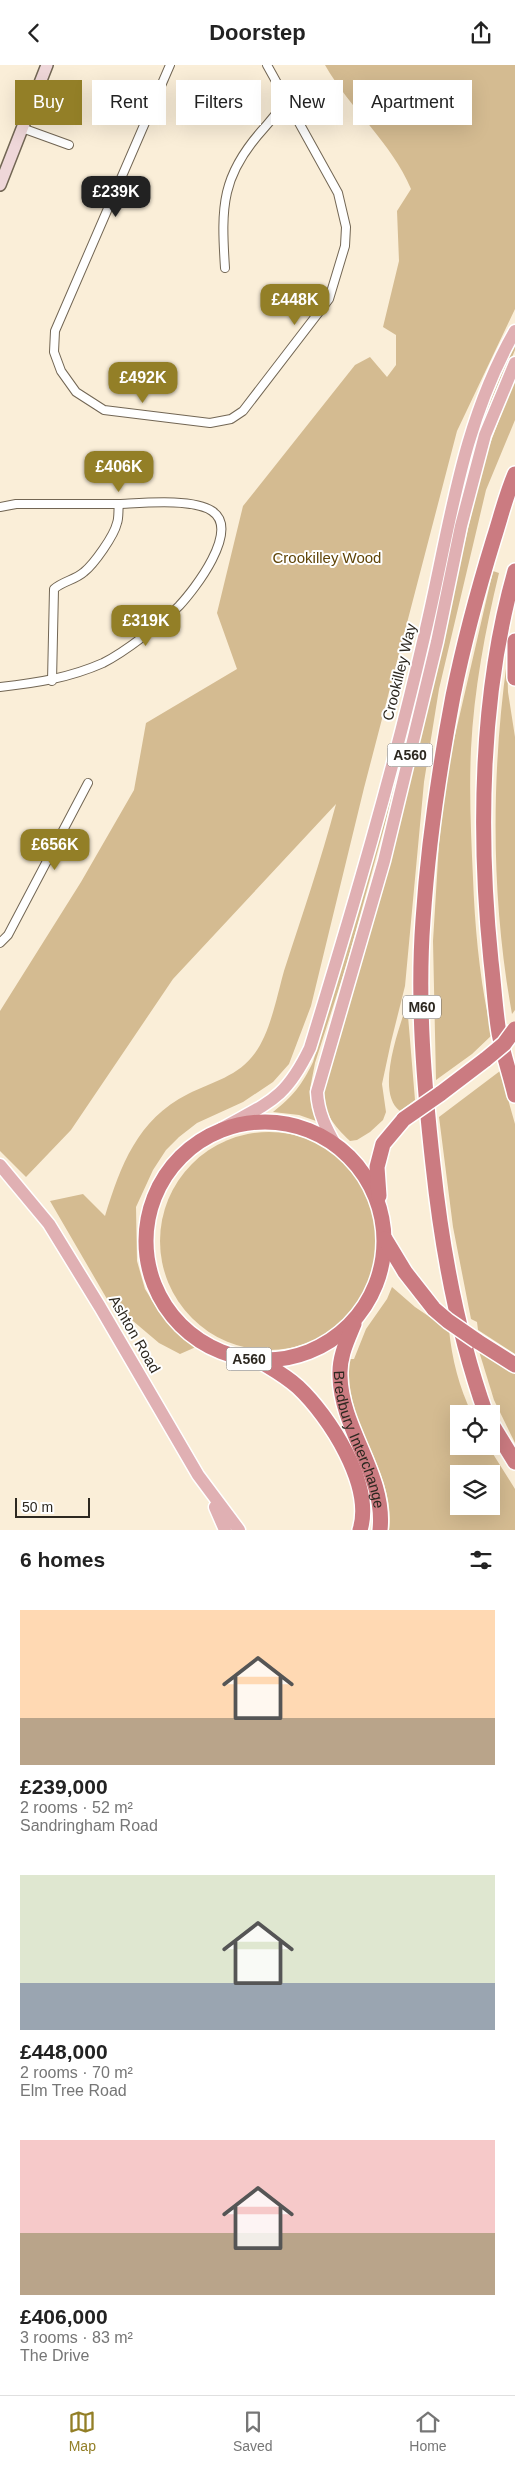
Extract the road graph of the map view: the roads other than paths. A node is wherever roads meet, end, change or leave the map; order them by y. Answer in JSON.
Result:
{"nodes":[{"id":1,"x":47,"y":65,"type":"edge"},
{"id":2,"x":170,"y":65,"type":"edge"},
{"id":3,"x":267,"y":65,"type":"edge"},
{"id":4,"x":276,"y":80,"type":"edge"},
{"id":5,"x":271,"y":119,"type":"edge"},
{"id":6,"x":301,"y":125,"type":"edge"},
{"id":7,"x":22,"y":129,"type":"junction"},
{"id":8,"x":69,"y":145,"type":"dead end"},
{"id":9,"x":0,"y":185,"type":"edge"},
{"id":10,"x":224,"y":268,"type":"dead end"},
{"id":11,"x":515,"y":331,"type":"edge"},
{"id":12,"x":515,"y":363,"type":"edge"},
{"id":13,"x":515,"y":474,"type":"edge"},
{"id":14,"x":118,"y":504,"type":"junction"},
{"id":15,"x":0,"y":507,"type":"edge"},
{"id":16,"x":515,"y":571,"type":"edge"},
{"id":17,"x":515,"y":641,"type":"edge"},
{"id":18,"x":515,"y":678,"type":"edge"},
{"id":19,"x":52,"y":681,"type":"junction"},
{"id":20,"x":0,"y":687,"type":"edge"},
{"id":21,"x":88,"y":783,"type":"dead end"},
{"id":22,"x":0,"y":943,"type":"edge"},
{"id":23,"x":515,"y":1029,"type":"edge"},
{"id":24,"x":515,"y":1095,"type":"edge"},
{"id":25,"x":221,"y":1129,"type":"junction"},
{"id":26,"x":336,"y":1146,"type":"junction"},
{"id":27,"x":0,"y":1165,"type":"edge"},
{"id":28,"x":0,"y":1175,"type":"edge"},
{"id":29,"x":31,"y":1202,"type":"junction"},
{"id":30,"x":379,"y":1205,"type":"junction"},
{"id":31,"x":385,"y":1239,"type":"junction"},
{"id":32,"x":354,"y":1323,"type":"junction"},
{"id":33,"x":260,"y":1361,"type":"junction"},
{"id":34,"x":515,"y":1365,"type":"edge"},
{"id":35,"x":483,"y":1405,"type":"edge"},
{"id":36,"x":500,"y":1438,"type":"edge"},
{"id":37,"x":515,"y":1462,"type":"edge"},
{"id":38,"x":205,"y":1487,"type":"junction"},
{"id":39,"x":225,"y":1530,"type":"edge"},
{"id":40,"x":239,"y":1530,"type":"edge"},
{"id":41,"x":360,"y":1530,"type":"edge"},
{"id":42,"x":380,"y":1530,"type":"edge"}],
"edges":[{"from":1,"to":7,"type":"main road"},
{"from":2,"to":6,"type":"street"},
{"from":3,"to":4,"type":"street"},
{"from":5,"to":10,"type":"street"},
{"from":7,"to":8,"type":"street"},
{"from":7,"to":9,"type":"main road"},
{"from":11,"to":25,"type":"main road","name":"Crookilley Way","number":"A560"},
{"from":12,"to":26,"type":"main road","name":"Crookilley Way","number":"A560"},
{"from":13,"to":35,"type":"highway","number":"M60"},
{"from":14,"to":15,"type":"street"},
{"from":14,"to":19,"type":"street"},
{"from":14,"to":19,"type":"street"},
{"from":16,"to":24,"type":"highway"},
{"from":17,"to":18,"type":"highway"},
{"from":19,"to":20,"type":"street"},
{"from":21,"to":22,"type":"street"},
{"from":23,"to":30,"type":"highway","bridge":true},
{"from":25,"to":26,"type":"highway","name":"Bredbury Interchange","number":"A560"},
{"from":25,"to":33,"type":"highway","name":"Bredbury Interchange","number":"A560"},
{"from":26,"to":30,"type":"highway","name":"Bredbury Interchange","number":"A560"},
{"from":27,"to":29,"type":"main road","name":"Ashton Road"},
{"from":28,"to":29,"type":"main road","name":"Ashton Road"},
{"from":29,"to":38,"type":"main road","name":"Ashton Road"},
{"from":30,"to":31,"type":"highway","name":"Bredbury Interchange","number":"A560"},
{"from":31,"to":32,"type":"highway","name":"Bredbury Interchange","number":"A560"},
{"from":31,"to":34,"type":"highway","bridge":true},
{"from":32,"to":33,"type":"highway","name":"Bredbury Interchange","number":"A560"},
{"from":32,"to":42,"type":"highway","name":"Bredbury Interchange","number":"A560"},
{"from":33,"to":41,"type":"highway","name":"Bredbury Interchange","number":"A560"},
{"from":36,"to":37,"type":"highway"},
{"from":38,"to":39,"type":"main road","name":"Ashton Road"},
{"from":38,"to":40,"type":"main road","name":"Ashton Road"}]}
